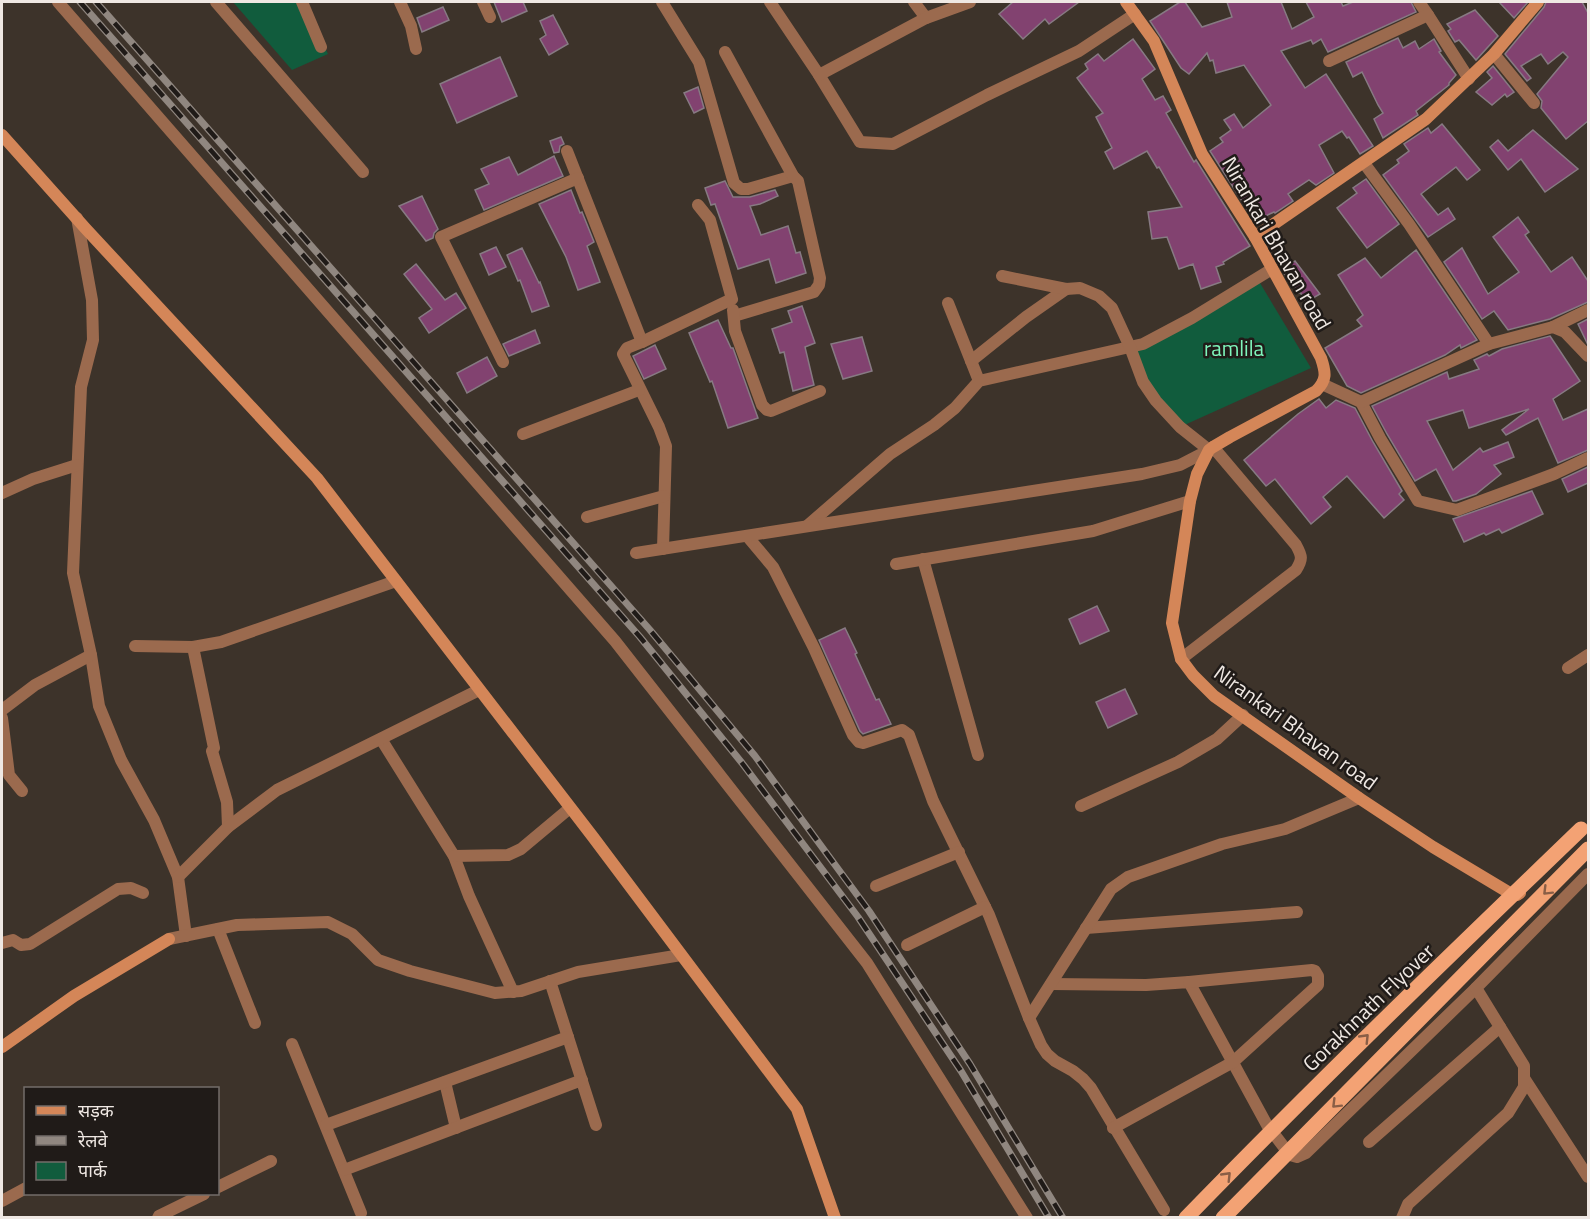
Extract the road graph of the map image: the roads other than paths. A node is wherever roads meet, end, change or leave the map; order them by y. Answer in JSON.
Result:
{"nodes":[{"id":1,"x":58,"y":2,"type":"edge"},
{"id":2,"x":216,"y":2,"type":"edge"},
{"id":3,"x":302,"y":2,"type":"edge"},
{"id":4,"x":400,"y":2,"type":"edge"},
{"id":5,"x":483,"y":2,"type":"edge"},
{"id":6,"x":662,"y":2,"type":"edge"},
{"id":7,"x":770,"y":2,"type":"edge"},
{"id":8,"x":914,"y":2,"type":"edge"},
{"id":9,"x":970,"y":2,"type":"edge"},
{"id":10,"x":1126,"y":2,"type":"edge"},
{"id":11,"x":1419,"y":2,"type":"edge"},
{"id":12,"x":1538,"y":2,"type":"edge"},
{"id":13,"x":1135,"y":14,"type":"junction"},
{"id":14,"x":1428,"y":15,"type":"junction"},
{"id":15,"x":490,"y":17,"type":"dead end"},
{"id":16,"x":927,"y":18,"type":"junction"},
{"id":17,"x":321,"y":47,"type":"dead end"},
{"id":18,"x":416,"y":49,"type":"dead end"},
{"id":19,"x":724,"y":52,"type":"dead end"},
{"id":20,"x":1494,"y":54,"type":"junction"},
{"id":21,"x":1329,"y":61,"type":"dead end"},
{"id":22,"x":819,"y":75,"type":"junction"},
{"id":23,"x":1469,"y":79,"type":"junction"},
{"id":24,"x":1534,"y":103,"type":"dead end"},
{"id":25,"x":2,"y":135,"type":"edge"},
{"id":26,"x":567,"y":151,"type":"dead end"},
{"id":27,"x":1364,"y":163,"type":"junction"},
{"id":28,"x":363,"y":172,"type":"dead end"},
{"id":29,"x":793,"y":176,"type":"junction"},
{"id":30,"x":578,"y":178,"type":"junction"},
{"id":31,"x":698,"y":205,"type":"dead end"},
{"id":32,"x":76,"y":218,"type":"junction"},
{"id":33,"x":1255,"y":237,"type":"junction"},
{"id":34,"x":1272,"y":269,"type":"junction"},
{"id":35,"x":1002,"y":276,"type":"dead end"},
{"id":36,"x":1066,"y":289,"type":"junction"},
{"id":37,"x":732,"y":299,"type":"junction"},
{"id":38,"x":948,"y":303,"type":"dead end"},
{"id":39,"x":1588,"y":310,"type":"edge"},
{"id":40,"x":734,"y":316,"type":"junction"},
{"id":41,"x":1553,"y":327,"type":"junction"},
{"id":42,"x":642,"y":342,"type":"junction"},
{"id":43,"x":1489,"y":344,"type":"junction"},
{"id":44,"x":1131,"y":347,"type":"junction"},
{"id":45,"x":1588,"y":356,"type":"edge"},
{"id":46,"x":971,"y":361,"type":"junction"},
{"id":47,"x":503,"y":362,"type":"dead end"},
{"id":48,"x":979,"y":381,"type":"junction"},
{"id":49,"x":1322,"y":384,"type":"junction"},
{"id":50,"x":639,"y":390,"type":"junction"},
{"id":51,"x":820,"y":391,"type":"dead end"},
{"id":52,"x":1361,"y":402,"type":"junction"},
{"id":53,"x":523,"y":434,"type":"dead end"},
{"id":54,"x":1211,"y":449,"type":"junction"},
{"id":55,"x":1588,"y":458,"type":"edge"},
{"id":56,"x":77,"y":465,"type":"junction"},
{"id":57,"x":2,"y":493,"type":"edge"},
{"id":58,"x":664,"y":496,"type":"junction"},
{"id":59,"x":1190,"y":501,"type":"junction"},
{"id":60,"x":587,"y":517,"type":"dead end"},
{"id":61,"x":806,"y":527,"type":"junction"},
{"id":62,"x":747,"y":536,"type":"junction"},
{"id":63,"x":663,"y":549,"type":"junction"},
{"id":64,"x":636,"y":553,"type":"dead end"},
{"id":65,"x":923,"y":560,"type":"junction"},
{"id":66,"x":896,"y":564,"type":"dead end"},
{"id":67,"x":396,"y":581,"type":"junction"},
{"id":68,"x":135,"y":646,"type":"dead end"},
{"id":69,"x":193,"y":647,"type":"junction"},
{"id":70,"x":91,"y":655,"type":"junction"},
{"id":71,"x":1588,"y":655,"type":"edge"},
{"id":72,"x":1181,"y":659,"type":"junction"},
{"id":73,"x":1568,"y":668,"type":"dead end"},
{"id":74,"x":479,"y":690,"type":"junction"},
{"id":75,"x":2,"y":710,"type":"edge"},
{"id":76,"x":1243,"y":716,"type":"junction"},
{"id":77,"x":2,"y":718,"type":"edge"},
{"id":78,"x":381,"y":739,"type":"junction"},
{"id":79,"x":4,"y":752,"type":"edge"},
{"id":80,"x":978,"y":755,"type":"dead end"},
{"id":81,"x":22,"y":791,"type":"dead end"},
{"id":82,"x":1359,"y":798,"type":"junction"},
{"id":83,"x":1081,"y":806,"type":"dead end"},
{"id":84,"x":570,"y":808,"type":"junction"},
{"id":85,"x":228,"y":827,"type":"junction"},
{"id":86,"x":1585,"y":830,"type":"edge"},
{"id":87,"x":1588,"y":849,"type":"edge"},
{"id":88,"x":959,"y":852,"type":"junction"},
{"id":89,"x":454,"y":856,"type":"junction"},
{"id":90,"x":1588,"y":874,"type":"edge"},
{"id":91,"x":178,"y":877,"type":"junction"},
{"id":92,"x":876,"y":886,"type":"dead end"},
{"id":93,"x":143,"y":893,"type":"dead end"},
{"id":94,"x":985,"y":907,"type":"junction"},
{"id":95,"x":1297,"y":912,"type":"dead end"},
{"id":96,"x":1086,"y":928,"type":"junction"},
{"id":97,"x":218,"y":929,"type":"junction"},
{"id":98,"x":186,"y":936,"type":"junction"},
{"id":99,"x":2,"y":943,"type":"edge"},
{"id":100,"x":907,"y":945,"type":"dead end"},
{"id":101,"x":681,"y":955,"type":"junction"},
{"id":102,"x":550,"y":981,"type":"junction"},
{"id":103,"x":1188,"y":982,"type":"junction"},
{"id":104,"x":1051,"y":984,"type":"junction"},
{"id":105,"x":1476,"y":988,"type":"junction"},
{"id":106,"x":513,"y":992,"type":"junction"},
{"id":107,"x":1029,"y":1018,"type":"junction"},
{"id":108,"x":255,"y":1023,"type":"dead end"},
{"id":109,"x":1500,"y":1027,"type":"junction"},
{"id":110,"x":568,"y":1037,"type":"junction"},
{"id":111,"x":292,"y":1044,"type":"dead end"},
{"id":112,"x":2,"y":1047,"type":"edge"},
{"id":113,"x":1233,"y":1062,"type":"junction"},
{"id":114,"x":1524,"y":1078,"type":"junction"},
{"id":115,"x":582,"y":1080,"type":"junction"},
{"id":116,"x":445,"y":1082,"type":"junction"},
{"id":117,"x":326,"y":1125,"type":"junction"},
{"id":118,"x":596,"y":1125,"type":"dead end"},
{"id":119,"x":456,"y":1128,"type":"junction"},
{"id":120,"x":1113,"y":1128,"type":"junction"},
{"id":121,"x":1369,"y":1142,"type":"dead end"},
{"id":122,"x":271,"y":1161,"type":"dead end"},
{"id":123,"x":344,"y":1170,"type":"junction"},
{"id":124,"x":1588,"y":1177,"type":"edge"},
{"id":125,"x":219,"y":1187,"type":"edge"},
{"id":126,"x":24,"y":1189,"type":"edge"},
{"id":127,"x":202,"y":1195,"type":"edge"},
{"id":128,"x":2,"y":1201,"type":"edge"},
{"id":129,"x":1164,"y":1210,"type":"dead end"},
{"id":130,"x":361,"y":1213,"type":"dead end"},
{"id":131,"x":158,"y":1218,"type":"edge"},
{"id":132,"x":835,"y":1218,"type":"edge"},
{"id":133,"x":1026,"y":1218,"type":"edge"},
{"id":134,"x":1186,"y":1218,"type":"edge"},
{"id":135,"x":1223,"y":1218,"type":"edge"},
{"id":136,"x":1402,"y":1218,"type":"edge"}],
"edges":[{"from":1,"to":133,"type":"street"},
{"from":2,"to":28,"type":"street"},
{"from":3,"to":17,"type":"street"},
{"from":4,"to":18,"type":"street"},
{"from":5,"to":15,"type":"street"},
{"from":6,"to":29,"type":"street"},
{"from":7,"to":22,"type":"street"},
{"from":8,"to":16,"type":"street"},
{"from":9,"to":16,"type":"street"},
{"from":10,"to":13,"type":"street","name":"Nirankari Bhavan road"},
{"from":11,"to":14,"type":"street"},
{"from":12,"to":20,"type":"street"},
{"from":13,"to":22,"type":"street"},
{"from":13,"to":33,"type":"street","name":"Nirankari Bhavan road"},
{"from":14,"to":21,"type":"street"},
{"from":14,"to":23,"type":"street"},
{"from":16,"to":22,"type":"street"},
{"from":19,"to":29,"type":"street"},
{"from":20,"to":23,"type":"street"},
{"from":20,"to":24,"type":"street"},
{"from":23,"to":27,"type":"street"},
{"from":25,"to":32,"type":"street"},
{"from":26,"to":30,"type":"street"},
{"from":27,"to":33,"type":"street"},
{"from":27,"to":43,"type":"street"},
{"from":29,"to":40,"type":"street"},
{"from":30,"to":42,"type":"street"},
{"from":30,"to":47,"type":"street"},
{"from":31,"to":37,"type":"street"},
{"from":32,"to":56,"type":"street"},
{"from":32,"to":67,"type":"street"},
{"from":33,"to":34,"type":"street","name":"Nirankari Bhavan road"},
{"from":34,"to":44,"type":"street"},
{"from":34,"to":49,"type":"street","name":"Nirankari Bhavan road"},
{"from":35,"to":36,"type":"street"},
{"from":36,"to":44,"type":"street"},
{"from":36,"to":46,"type":"street"},
{"from":37,"to":40,"type":"street"},
{"from":37,"to":42,"type":"street"},
{"from":38,"to":46,"type":"street"},
{"from":39,"to":41,"type":"street"},
{"from":40,"to":51,"type":"street"},
{"from":41,"to":43,"type":"street"},
{"from":41,"to":45,"type":"street"},
{"from":42,"to":50,"type":"street"},
{"from":43,"to":52,"type":"street"},
{"from":44,"to":48,"type":"street"},
{"from":44,"to":54,"type":"street"},
{"from":46,"to":48,"type":"street"},
{"from":48,"to":61,"type":"street"},
{"from":49,"to":52,"type":"street"},
{"from":49,"to":54,"type":"street"},
{"from":50,"to":53,"type":"street"},
{"from":50,"to":58,"type":"street"},
{"from":52,"to":55,"type":"street"},
{"from":54,"to":59,"type":"street","name":"Nirankari Bhavan road"},
{"from":54,"to":61,"type":"street"},
{"from":54,"to":72,"type":"street"},
{"from":56,"to":57,"type":"street"},
{"from":56,"to":70,"type":"street"},
{"from":58,"to":60,"type":"street"},
{"from":58,"to":63,"type":"street"},
{"from":59,"to":65,"type":"street"},
{"from":59,"to":72,"type":"street","name":"Nirankari Bhavan road"},
{"from":61,"to":62,"type":"street"},
{"from":62,"to":63,"type":"street"},
{"from":62,"to":88,"type":"street"},
{"from":63,"to":64,"type":"street"},
{"from":65,"to":66,"type":"street"},
{"from":65,"to":80,"type":"street"},
{"from":67,"to":69,"type":"street"},
{"from":67,"to":74,"type":"street"},
{"from":68,"to":69,"type":"street"},
{"from":69,"to":85,"type":"street"},
{"from":70,"to":75,"type":"street"},
{"from":70,"to":91,"type":"street"},
{"from":71,"to":73,"type":"street"},
{"from":72,"to":76,"type":"street","name":"Nirankari Bhavan road"},
{"from":74,"to":78,"type":"street"},
{"from":74,"to":84,"type":"street"},
{"from":76,"to":82,"type":"street","name":"Nirankari Bhavan road"},
{"from":76,"to":83,"type":"street"},
{"from":77,"to":79,"type":"street"},
{"from":78,"to":85,"type":"street"},
{"from":78,"to":89,"type":"street"},
{"from":79,"to":81,"type":"street"},
{"from":82,"to":86,"type":"street","name":"Nirankari Bhavan road"},
{"from":82,"to":96,"type":"street"},
{"from":84,"to":89,"type":"street"},
{"from":84,"to":101,"type":"street"},
{"from":85,"to":91,"type":"street"},
{"from":134,"to":86,"type":"main road","name":"Gorakhnath Flyover","one_way":true,"bridge":true},
{"from":87,"to":135,"type":"main road","name":"Gorakhnath Flyover","one_way":true,"bridge":true},
{"from":88,"to":92,"type":"street"},
{"from":88,"to":94,"type":"street"},
{"from":89,"to":106,"type":"street"},
{"from":90,"to":105,"type":"street"},
{"from":91,"to":98,"type":"street"},
{"from":93,"to":99,"type":"street"},
{"from":94,"to":100,"type":"street"},
{"from":94,"to":107,"type":"street"},
{"from":95,"to":96,"type":"street"},
{"from":96,"to":104,"type":"street"},
{"from":97,"to":98,"type":"street"},
{"from":97,"to":106,"type":"street"},
{"from":97,"to":108,"type":"street"},
{"from":98,"to":112,"type":"street"},
{"from":101,"to":102,"type":"street"},
{"from":101,"to":132,"type":"street"},
{"from":102,"to":106,"type":"street"},
{"from":102,"to":110,"type":"street"},
{"from":103,"to":104,"type":"street"},
{"from":103,"to":113,"type":"street"},
{"from":103,"to":113,"type":"street"},
{"from":104,"to":107,"type":"street"},
{"from":105,"to":109,"type":"street"},
{"from":105,"to":113,"type":"street"},
{"from":107,"to":120,"type":"street"},
{"from":109,"to":114,"type":"street"},
{"from":109,"to":121,"type":"street"},
{"from":110,"to":115,"type":"street"},
{"from":110,"to":116,"type":"street"},
{"from":111,"to":117,"type":"street"},
{"from":113,"to":120,"type":"street"},
{"from":114,"to":124,"type":"street"},
{"from":114,"to":136,"type":"street"},
{"from":115,"to":118,"type":"street"},
{"from":115,"to":119,"type":"street"},
{"from":116,"to":117,"type":"street"},
{"from":116,"to":119,"type":"street"},
{"from":117,"to":123,"type":"street"},
{"from":119,"to":123,"type":"street"},
{"from":120,"to":129,"type":"street"},
{"from":122,"to":125,"type":"street"},
{"from":123,"to":130,"type":"street"},
{"from":126,"to":128,"type":"street"},
{"from":127,"to":131,"type":"street"}]}
